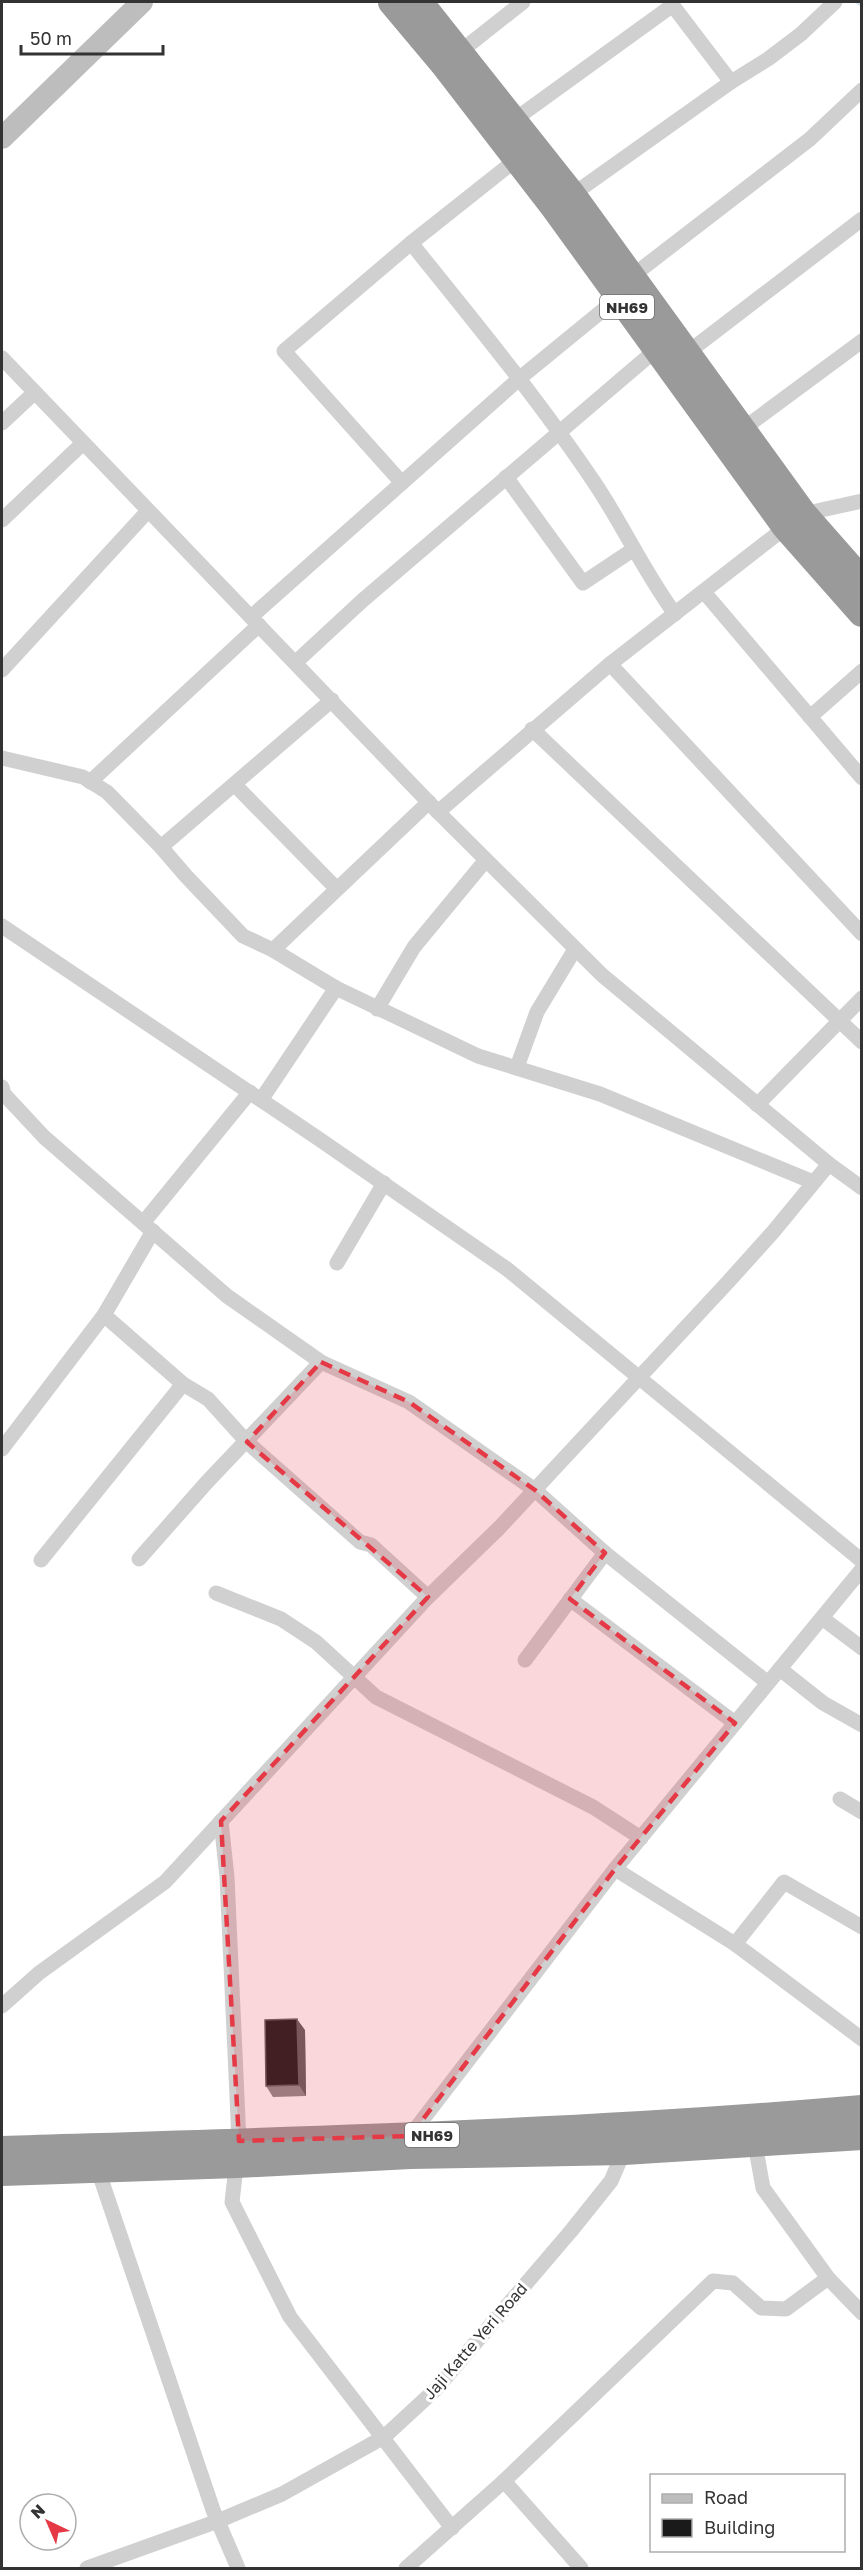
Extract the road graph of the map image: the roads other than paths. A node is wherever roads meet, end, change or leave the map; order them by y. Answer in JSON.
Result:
{"nodes":[{"id":1,"x":142,"y":2,"type":"edge"},
{"id":2,"x":392,"y":2,"type":"edge"},
{"id":3,"x":419,"y":2,"type":"edge"},
{"id":4,"x":523,"y":2,"type":"edge"},
{"id":5,"x":835,"y":2,"type":"edge"},
{"id":6,"x":672,"y":3,"type":"edge"},
{"id":7,"x":460,"y":51,"type":"junction"},
{"id":8,"x":731,"y":82,"type":"junction"},
{"id":9,"x":861,"y":90,"type":"edge"},
{"id":10,"x":514,"y":120,"type":"junction"},
{"id":11,"x":2,"y":138,"type":"edge"},
{"id":12,"x":517,"y":159,"type":"junction"},
{"id":13,"x":572,"y":195,"type":"junction"},
{"id":14,"x":861,"y":219,"type":"edge"},
{"id":15,"x":411,"y":243,"type":"junction"},
{"id":16,"x":625,"y":287,"type":"junction"},
{"id":17,"x":861,"y":341,"type":"edge"},
{"id":18,"x":658,"y":348,"type":"junction"},
{"id":19,"x":687,"y":353,"type":"junction"},
{"id":20,"x":2,"y":358,"type":"edge"},
{"id":21,"x":520,"y":378,"type":"junction"},
{"id":22,"x":34,"y":393,"type":"junction"},
{"id":23,"x":2,"y":423,"type":"edge"},
{"id":24,"x":744,"y":429,"type":"junction"},
{"id":25,"x":558,"y":434,"type":"junction"},
{"id":26,"x":82,"y":444,"type":"junction"},
{"id":27,"x":506,"y":477,"type":"junction"},
{"id":28,"x":402,"y":483,"type":"junction"},
{"id":29,"x":861,"y":501,"type":"edge"},
{"id":30,"x":147,"y":512,"type":"junction"},
{"id":31,"x":2,"y":520,"type":"edge"},
{"id":32,"x":794,"y":520,"type":"junction"},
{"id":33,"x":634,"y":549,"type":"junction"},
{"id":34,"x":861,"y":581,"type":"edge"},
{"id":35,"x":704,"y":592,"type":"junction"},
{"id":36,"x":861,"y":613,"type":"edge"},
{"id":37,"x":675,"y":614,"type":"junction"},
{"id":38,"x":255,"y":621,"type":"junction"},
{"id":39,"x":296,"y":662,"type":"junction"},
{"id":40,"x":610,"y":664,"type":"junction"},
{"id":41,"x":2,"y":670,"type":"edge"},
{"id":42,"x":861,"y":671,"type":"edge"},
{"id":43,"x":332,"y":700,"type":"junction"},
{"id":44,"x":810,"y":717,"type":"junction"},
{"id":45,"x":532,"y":729,"type":"junction"},
{"id":46,"x":2,"y":758,"type":"edge"},
{"id":47,"x":861,"y":778,"type":"edge"},
{"id":48,"x":90,"y":782,"type":"junction"},
{"id":49,"x":235,"y":785,"type":"junction"},
{"id":50,"x":433,"y":807,"type":"junction"},
{"id":51,"x":161,"y":847,"type":"junction"},
{"id":52,"x":485,"y":861,"type":"junction"},
{"id":53,"x":336,"y":888,"type":"junction"},
{"id":54,"x":2,"y":926,"type":"edge"},
{"id":55,"x":861,"y":934,"type":"edge"},
{"id":56,"x":575,"y":949,"type":"junction"},
{"id":57,"x":273,"y":950,"type":"junction"},
{"id":58,"x":336,"y":988,"type":"junction"},
{"id":59,"x":861,"y":998,"type":"edge"},
{"id":60,"x":376,"y":1009,"type":"junction"},
{"id":61,"x":838,"y":1020,"type":"junction"},
{"id":62,"x":861,"y":1042,"type":"edge"},
{"id":63,"x":517,"y":1067,"type":"junction"},
{"id":64,"x":2,"y":1088,"type":"edge"},
{"id":65,"x":255,"y":1096,"type":"junction"},
{"id":66,"x":757,"y":1104,"type":"junction"},
{"id":67,"x":829,"y":1164,"type":"junction"},
{"id":68,"x":813,"y":1182,"type":"junction"},
{"id":69,"x":384,"y":1183,"type":"junction"},
{"id":70,"x":861,"y":1188,"type":"edge"},
{"id":71,"x":148,"y":1227,"type":"junction"},
{"id":72,"x":337,"y":1263,"type":"dead end"},
{"id":73,"x":104,"y":1315,"type":"junction"},
{"id":74,"x":321,"y":1362,"type":"junction"},
{"id":75,"x":637,"y":1378,"type":"junction"},
{"id":76,"x":183,"y":1384,"type":"junction"},
{"id":77,"x":247,"y":1442,"type":"junction"},
{"id":78,"x":2,"y":1449,"type":"edge"},
{"id":79,"x":535,"y":1490,"type":"junction"},
{"id":80,"x":605,"y":1553,"type":"junction"},
{"id":81,"x":139,"y":1559,"type":"dead end"},
{"id":82,"x":41,"y":1560,"type":"dead end"},
{"id":83,"x":861,"y":1561,"type":"edge"},
{"id":84,"x":861,"y":1569,"type":"edge"},
{"id":85,"x":216,"y":1593,"type":"dead end"},
{"id":86,"x":428,"y":1596,"type":"junction"},
{"id":87,"x":570,"y":1599,"type":"junction"},
{"id":88,"x":822,"y":1618,"type":"junction"},
{"id":89,"x":861,"y":1648,"type":"edge"},
{"id":90,"x":525,"y":1660,"type":"dead end"},
{"id":91,"x":780,"y":1669,"type":"junction"},
{"id":92,"x":354,"y":1676,"type":"junction"},
{"id":93,"x":768,"y":1683,"type":"junction"},
{"id":94,"x":735,"y":1723,"type":"junction"},
{"id":95,"x":861,"y":1725,"type":"edge"},
{"id":96,"x":840,"y":1799,"type":"dead end"},
{"id":97,"x":861,"y":1812,"type":"edge"},
{"id":98,"x":221,"y":1821,"type":"junction"},
{"id":99,"x":641,"y":1838,"type":"junction"},
{"id":100,"x":615,"y":1869,"type":"junction"},
{"id":101,"x":861,"y":1927,"type":"edge"},
{"id":102,"x":735,"y":1944,"type":"junction"},
{"id":103,"x":2,"y":2006,"type":"edge"},
{"id":104,"x":861,"y":2039,"type":"edge"},
{"id":105,"x":861,"y":2109,"type":"edge"},
{"id":106,"x":410,"y":2136,"type":"junction"},
{"id":107,"x":861,"y":2136,"type":"edge"},
{"id":108,"x":755,"y":2144,"type":"junction"},
{"id":109,"x":2,"y":2150,"type":"edge"},
{"id":110,"x":624,"y":2151,"type":"junction"},
{"id":111,"x":238,"y":2153,"type":"junction"},
{"id":112,"x":97,"y":2167,"type":"junction"},
{"id":113,"x":2,"y":2172,"type":"edge"},
{"id":114,"x":828,"y":2278,"type":"junction"},
{"id":115,"x":861,"y":2313,"type":"edge"},
{"id":116,"x":384,"y":2437,"type":"junction"},
{"id":117,"x":504,"y":2481,"type":"junction"},
{"id":118,"x":218,"y":2521,"type":"junction"},
{"id":119,"x":452,"y":2528,"type":"junction"},
{"id":120,"x":87,"y":2568,"type":"edge"},
{"id":121,"x":238,"y":2568,"type":"edge"},
{"id":122,"x":406,"y":2568,"type":"edge"},
{"id":123,"x":581,"y":2568,"type":"edge"}],
"edges":[{"from":1,"to":11,"type":"main road"},
{"from":2,"to":12,"type":"highway","number":"NH69"},
{"from":3,"to":7,"type":"highway","number":"NH69"},
{"from":4,"to":7,"type":"street"},
{"from":5,"to":8,"type":"street"},
{"from":6,"to":8,"type":"street"},
{"from":6,"to":10,"type":"street"},
{"from":7,"to":10,"type":"highway","number":"NH69"},
{"from":8,"to":13,"type":"street"},
{"from":9,"to":16,"type":"street"},
{"from":10,"to":13,"type":"highway","number":"NH69"},
{"from":12,"to":15,"type":"street"},
{"from":12,"to":16,"type":"highway","number":"NH69"},
{"from":13,"to":16,"type":"highway","number":"NH69"},
{"from":14,"to":19,"type":"street"},
{"from":15,"to":21,"type":"street"},
{"from":15,"to":28,"type":"street"},
{"from":16,"to":18,"type":"highway","number":"NH69"},
{"from":16,"to":19,"type":"highway","number":"NH69"},
{"from":16,"to":21,"type":"street"},
{"from":17,"to":24,"type":"street"},
{"from":18,"to":25,"type":"street"},
{"from":18,"to":32,"type":"highway","number":"NH69"},
{"from":19,"to":24,"type":"highway","number":"NH69"},
{"from":20,"to":22,"type":"street"},
{"from":21,"to":25,"type":"street"},
{"from":21,"to":28,"type":"street"},
{"from":22,"to":23,"type":"street"},
{"from":22,"to":26,"type":"street"},
{"from":24,"to":32,"type":"highway","number":"NH69"},
{"from":25,"to":27,"type":"street"},
{"from":25,"to":33,"type":"street"},
{"from":26,"to":30,"type":"street"},
{"from":26,"to":31,"type":"street"},
{"from":27,"to":33,"type":"street"},
{"from":27,"to":39,"type":"street"},
{"from":28,"to":38,"type":"street"},
{"from":29,"to":32,"type":"street"},
{"from":30,"to":38,"type":"street"},
{"from":30,"to":41,"type":"street"},
{"from":32,"to":34,"type":"highway","number":"NH69"},
{"from":32,"to":35,"type":"street"},
{"from":32,"to":36,"type":"highway","number":"NH69"},
{"from":33,"to":37,"type":"street"},
{"from":35,"to":37,"type":"street"},
{"from":35,"to":44,"type":"street"},
{"from":37,"to":40,"type":"street"},
{"from":38,"to":39,"type":"street"},
{"from":38,"to":48,"type":"street"},
{"from":39,"to":43,"type":"street"},
{"from":40,"to":45,"type":"street"},
{"from":40,"to":55,"type":"street"},
{"from":42,"to":44,"type":"street"},
{"from":43,"to":49,"type":"street"},
{"from":43,"to":50,"type":"street"},
{"from":44,"to":47,"type":"street"},
{"from":45,"to":50,"type":"street"},
{"from":45,"to":61,"type":"street"},
{"from":46,"to":48,"type":"street"},
{"from":48,"to":51,"type":"street"},
{"from":49,"to":51,"type":"street"},
{"from":49,"to":53,"type":"street"},
{"from":50,"to":52,"type":"street"},
{"from":50,"to":53,"type":"street"},
{"from":51,"to":57,"type":"street"},
{"from":52,"to":56,"type":"street"},
{"from":52,"to":60,"type":"street"},
{"from":53,"to":57,"type":"street"},
{"from":54,"to":65,"type":"street"},
{"from":56,"to":63,"type":"street"},
{"from":56,"to":66,"type":"street"},
{"from":57,"to":58,"type":"street"},
{"from":58,"to":60,"type":"street"},
{"from":58,"to":65,"type":"street"},
{"from":59,"to":61,"type":"street"},
{"from":60,"to":63,"type":"street"},
{"from":61,"to":62,"type":"street"},
{"from":61,"to":66,"type":"street"},
{"from":63,"to":68,"type":"street"},
{"from":64,"to":71,"type":"street"},
{"from":65,"to":69,"type":"street"},
{"from":65,"to":71,"type":"street"},
{"from":66,"to":67,"type":"street"},
{"from":67,"to":68,"type":"street"},
{"from":67,"to":70,"type":"street"},
{"from":68,"to":75,"type":"street"},
{"from":69,"to":72,"type":"street"},
{"from":69,"to":75,"type":"street"},
{"from":71,"to":73,"type":"street"},
{"from":71,"to":74,"type":"street"},
{"from":73,"to":76,"type":"street"},
{"from":73,"to":78,"type":"street"},
{"from":74,"to":77,"type":"street"},
{"from":74,"to":79,"type":"street"},
{"from":75,"to":79,"type":"street"},
{"from":75,"to":83,"type":"street"},
{"from":76,"to":77,"type":"street"},
{"from":76,"to":82,"type":"street"},
{"from":77,"to":81,"type":"street"},
{"from":77,"to":86,"type":"street"},
{"from":79,"to":80,"type":"street"},
{"from":79,"to":86,"type":"street"},
{"from":80,"to":87,"type":"street"},
{"from":80,"to":93,"type":"street"},
{"from":84,"to":88,"type":"street"},
{"from":85,"to":92,"type":"street"},
{"from":86,"to":92,"type":"street"},
{"from":87,"to":90,"type":"street"},
{"from":87,"to":94,"type":"street"},
{"from":88,"to":89,"type":"street"},
{"from":88,"to":91,"type":"street"},
{"from":91,"to":93,"type":"street"},
{"from":91,"to":95,"type":"street"},
{"from":92,"to":98,"type":"street"},
{"from":92,"to":99,"type":"street"},
{"from":93,"to":94,"type":"street"},
{"from":94,"to":99,"type":"street"},
{"from":96,"to":97,"type":"street"},
{"from":98,"to":103,"type":"street"},
{"from":98,"to":111,"type":"street"},
{"from":99,"to":100,"type":"street"},
{"from":100,"to":102,"type":"street"},
{"from":100,"to":106,"type":"street"},
{"from":101,"to":102,"type":"street"},
{"from":102,"to":104,"type":"street"},
{"from":105,"to":106,"type":"highway","number":"NH69"},
{"from":106,"to":111,"type":"highway","number":"NH69"},
{"from":107,"to":108,"type":"highway","number":"NH69"},
{"from":108,"to":110,"type":"highway","number":"NH69"},
{"from":108,"to":114,"type":"street"},
{"from":109,"to":111,"type":"highway","number":"NH69"},
{"from":110,"to":111,"type":"highway","number":"NH69"},
{"from":110,"to":116,"type":"street","name":"Jaji Katte Yeri Road"},
{"from":111,"to":112,"type":"highway","number":"NH69"},
{"from":111,"to":116,"type":"street"},
{"from":112,"to":113,"type":"highway","number":"NH69"},
{"from":112,"to":118,"type":"street"},
{"from":114,"to":115,"type":"street"},
{"from":114,"to":117,"type":"street"},
{"from":116,"to":118,"type":"street","name":"Jaji Katte Yeri Road"},
{"from":116,"to":119,"type":"street"},
{"from":117,"to":119,"type":"street"},
{"from":117,"to":123,"type":"street"},
{"from":118,"to":120,"type":"street","name":"Jaji Katte Yeri Road"},
{"from":118,"to":121,"type":"street"},
{"from":119,"to":122,"type":"street"}]}
